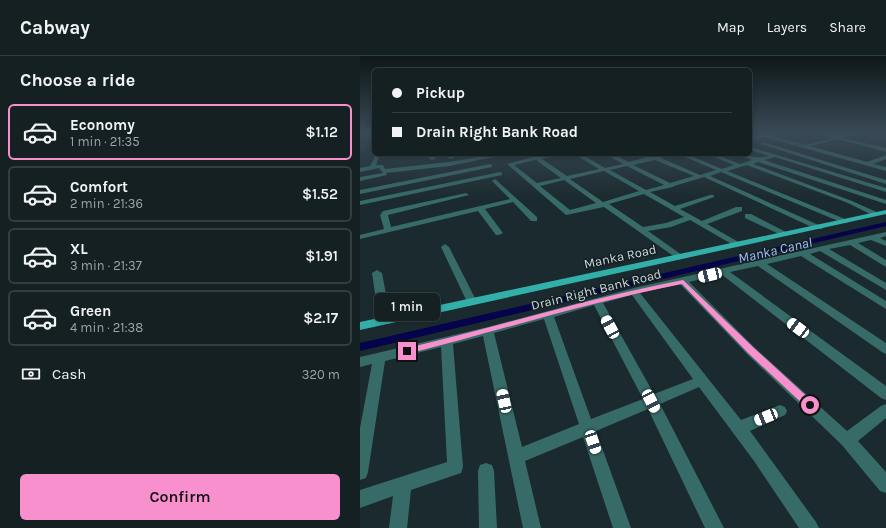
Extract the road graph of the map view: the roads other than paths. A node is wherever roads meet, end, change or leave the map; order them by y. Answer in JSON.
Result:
{"nodes":[{"id":1,"x":771,"y":155,"type":"edge"},
{"id":2,"x":801,"y":155,"type":"edge"},
{"id":3,"x":828,"y":155,"type":"edge"},
{"id":4,"x":836,"y":155,"type":"edge"},
{"id":5,"x":376,"y":156,"type":"edge"},
{"id":6,"x":430,"y":156,"type":"edge"},
{"id":7,"x":495,"y":156,"type":"edge"},
{"id":8,"x":548,"y":156,"type":"edge"},
{"id":9,"x":581,"y":156,"type":"edge"},
{"id":10,"x":612,"y":156,"type":"edge"},
{"id":11,"x":652,"y":156,"type":"edge"},
{"id":12,"x":664,"y":156,"type":"edge"},
{"id":13,"x":687,"y":156,"type":"edge"},
{"id":14,"x":715,"y":156,"type":"edge"},
{"id":15,"x":745,"y":156,"type":"edge"},
{"id":16,"x":774,"y":156,"type":"junction"},
{"id":17,"x":886,"y":157,"type":"edge"},
{"id":18,"x":537,"y":158,"type":"junction"},
{"id":19,"x":656,"y":158,"type":"junction"},
{"id":20,"x":432,"y":159,"type":"dead end"},
{"id":21,"x":814,"y":159,"type":"junction"},
{"id":22,"x":760,"y":161,"type":"junction"},
{"id":23,"x":628,"y":164,"type":"junction"},
{"id":24,"x":749,"y":164,"type":"junction"},
{"id":25,"x":855,"y":164,"type":"dead end"},
{"id":26,"x":867,"y":164,"type":"junction"},
{"id":27,"x":490,"y":166,"type":"dead end"},
{"id":28,"x":741,"y":166,"type":"junction"},
{"id":29,"x":372,"y":167,"type":"junction"},
{"id":30,"x":605,"y":169,"type":"junction"},
{"id":31,"x":886,"y":169,"type":"edge"},
{"id":32,"x":360,"y":170,"type":"edge"},
{"id":33,"x":723,"y":171,"type":"junction"},
{"id":34,"x":886,"y":173,"type":"edge"},
{"id":35,"x":385,"y":174,"type":"dead end"},
{"id":36,"x":500,"y":174,"type":"dead end"},
{"id":37,"x":703,"y":177,"type":"junction"},
{"id":38,"x":566,"y":178,"type":"junction"},
{"id":39,"x":875,"y":178,"type":"junction"},
{"id":40,"x":360,"y":179,"type":"edge"},
{"id":41,"x":495,"y":181,"type":"dead end"},
{"id":42,"x":457,"y":182,"type":"junction"},
{"id":43,"x":886,"y":182,"type":"edge"},
{"id":44,"x":864,"y":183,"type":"junction"},
{"id":45,"x":536,"y":185,"type":"junction"},
{"id":46,"x":671,"y":186,"type":"junction"},
{"id":47,"x":850,"y":189,"type":"junction"},
{"id":48,"x":886,"y":190,"type":"edge"},
{"id":49,"x":360,"y":192,"type":"edge"},
{"id":50,"x":646,"y":192,"type":"junction"},
{"id":51,"x":843,"y":192,"type":"dead end"},
{"id":52,"x":712,"y":196,"type":"dead end"},
{"id":53,"x":515,"y":200,"type":"junction"},
{"id":54,"x":886,"y":202,"type":"edge"},
{"id":55,"x":360,"y":203,"type":"edge"},
{"id":56,"x":473,"y":203,"type":"junction"},
{"id":57,"x":604,"y":204,"type":"junction"},
{"id":58,"x":675,"y":208,"type":"junction"},
{"id":59,"x":739,"y":209,"type":"dead end"},
{"id":60,"x":881,"y":213,"type":"edge"},
{"id":61,"x":748,"y":216,"type":"dead end"},
{"id":62,"x":691,"y":217,"type":"junction"},
{"id":63,"x":534,"y":219,"type":"dead end"},
{"id":64,"x":846,"y":221,"type":"junction"},
{"id":65,"x":702,"y":223,"type":"junction"},
{"id":66,"x":819,"y":226,"type":"junction"},
{"id":67,"x":388,"y":230,"type":"junction"},
{"id":68,"x":641,"y":230,"type":"junction"},
{"id":69,"x":499,"y":233,"type":"dead end"},
{"id":70,"x":786,"y":234,"type":"junction"},
{"id":71,"x":886,"y":234,"type":"edge"},
{"id":72,"x":360,"y":237,"type":"edge"},
{"id":73,"x":872,"y":237,"type":"junction"},
{"id":74,"x":851,"y":242,"type":"junction"},
{"id":75,"x":738,"y":244,"type":"junction"},
{"id":76,"x":886,"y":244,"type":"edge"},
{"id":77,"x":445,"y":247,"type":"dead end"},
{"id":78,"x":822,"y":249,"type":"junction"},
{"id":79,"x":803,"y":253,"type":"junction"},
{"id":80,"x":679,"y":257,"type":"junction"},
{"id":81,"x":760,"y":263,"type":"junction"},
{"id":82,"x":886,"y":264,"type":"edge"},
{"id":83,"x":724,"y":272,"type":"junction"},
{"id":84,"x":377,"y":273,"type":"dead end"},
{"id":85,"x":683,"y":281,"type":"junction"},
{"id":86,"x":886,"y":287,"type":"edge"},
{"id":87,"x":634,"y":291,"type":"junction"},
{"id":88,"x":472,"y":302,"type":"junction"},
{"id":89,"x":597,"y":302,"type":"junction"},
{"id":90,"x":886,"y":306,"type":"edge"},
{"id":91,"x":548,"y":315,"type":"junction"},
{"id":92,"x":385,"y":321,"type":"junction"},
{"id":93,"x":360,"y":326,"type":"edge"},
{"id":94,"x":488,"y":331,"type":"junction"},
{"id":95,"x":447,"y":341,"type":"junction"},
{"id":96,"x":886,"y":349,"type":"edge"},
{"id":97,"x":380,"y":358,"type":"junction"},
{"id":98,"x":360,"y":362,"type":"edge"},
{"id":99,"x":703,"y":380,"type":"junction"},
{"id":100,"x":886,"y":394,"type":"edge"},
{"id":101,"x":651,"y":401,"type":"junction"},
{"id":102,"x":886,"y":410,"type":"edge"},
{"id":103,"x":780,"y":411,"type":"dead end"},
{"id":104,"x":588,"y":428,"type":"junction"},
{"id":105,"x":738,"y":428,"type":"junction"},
{"id":106,"x":847,"y":440,"type":"junction"},
{"id":107,"x":516,"y":457,"type":"junction"},
{"id":108,"x":486,"y":471,"type":"dead end"},
{"id":109,"x":360,"y":472,"type":"edge"},
{"id":110,"x":403,"y":484,"type":"junction"},
{"id":111,"x":886,"y":485,"type":"edge"},
{"id":112,"x":360,"y":499,"type":"edge"},
{"id":113,"x":398,"y":528,"type":"edge"},
{"id":114,"x":488,"y":528,"type":"edge"},
{"id":115,"x":532,"y":528,"type":"edge"},
{"id":116,"x":622,"y":528,"type":"edge"},
{"id":117,"x":715,"y":528,"type":"edge"},
{"id":118,"x":810,"y":528,"type":"edge"}],
"edges":[{"from":1,"to":16,"type":"street"},
{"from":2,"to":21,"type":"street"},
{"from":3,"to":21,"type":"street"},
{"from":4,"to":26,"type":"street"},
{"from":5,"to":29,"type":"street"},
{"from":6,"to":20,"type":"street"},
{"from":7,"to":29,"type":"street"},
{"from":8,"to":18,"type":"street"},
{"from":9,"to":30,"type":"street"},
{"from":10,"to":23,"type":"street"},
{"from":11,"to":19,"type":"street"},
{"from":12,"to":19,"type":"street"},
{"from":13,"to":33,"type":"street"},
{"from":14,"to":28,"type":"street"},
{"from":15,"to":22,"type":"street"},
{"from":16,"to":22,"type":"street"},
{"from":16,"to":44,"type":"street"},
{"from":17,"to":26,"type":"street"},
{"from":18,"to":38,"type":"street"},
{"from":18,"to":45,"type":"street"},
{"from":19,"to":23,"type":"street"},
{"from":19,"to":37,"type":"street"},
{"from":21,"to":39,"type":"street"},
{"from":22,"to":24,"type":"street"},
{"from":22,"to":47,"type":"street"},
{"from":23,"to":30,"type":"street"},
{"from":23,"to":46,"type":"street"},
{"from":24,"to":28,"type":"street"},
{"from":24,"to":60,"type":"street"},
{"from":25,"to":34,"type":"street"},
{"from":26,"to":31,"type":"street"},
{"from":27,"to":49,"type":"street"},
{"from":28,"to":33,"type":"street"},
{"from":29,"to":32,"type":"street"},
{"from":30,"to":38,"type":"street"},
{"from":30,"to":50,"type":"street"},
{"from":33,"to":37,"type":"street"},
{"from":33,"to":64,"type":"street"},
{"from":34,"to":39,"type":"street"},
{"from":35,"to":40,"type":"street"},
{"from":36,"to":42,"type":"street"},
{"from":37,"to":46,"type":"street"},
{"from":37,"to":66,"type":"street"},
{"from":38,"to":45,"type":"street"},
{"from":38,"to":57,"type":"street"},
{"from":39,"to":43,"type":"street"},
{"from":39,"to":44,"type":"street"},
{"from":41,"to":53,"type":"street"},
{"from":42,"to":55,"type":"street"},
{"from":42,"to":56,"type":"street"},
{"from":44,"to":47,"type":"street"},
{"from":44,"to":48,"type":"street"},
{"from":45,"to":57,"type":"street"},
{"from":46,"to":50,"type":"street"},
{"from":47,"to":51,"type":"street"},
{"from":47,"to":54,"type":"street"},
{"from":50,"to":57,"type":"street"},
{"from":50,"to":58,"type":"street"},
{"from":52,"to":58,"type":"street"},
{"from":53,"to":56,"type":"street"},
{"from":53,"to":63,"type":"street"},
{"from":56,"to":67,"type":"street"},
{"from":56,"to":67,"type":"street"},
{"from":56,"to":69,"type":"street"},
{"from":57,"to":68,"type":"street"},
{"from":58,"to":62,"type":"street"},
{"from":59,"to":65,"type":"street"},
{"from":60,"to":64,"type":"main road","name":"Manka Road"},
{"from":61,"to":70,"type":"street"},
{"from":62,"to":65,"type":"street"},
{"from":62,"to":68,"type":"street"},
{"from":64,"to":66,"type":"main road","name":"Manka Road"},
{"from":65,"to":75,"type":"street"},
{"from":66,"to":70,"type":"main road","name":"Manka Road"},
{"from":67,"to":72,"type":"street"},
{"from":68,"to":80,"type":"street"},
{"from":70,"to":75,"type":"main road","name":"Manka Road"},
{"from":71,"to":73,"type":"street","name":"Drain Right Bank Road"},
{"from":73,"to":74,"type":"street","name":"Drain Right Bank Road"},
{"from":73,"to":76,"type":"street"},
{"from":74,"to":78,"type":"street","name":"Drain Right Bank Road"},
{"from":74,"to":82,"type":"street"},
{"from":75,"to":80,"type":"main road","name":"Manka Road"},
{"from":77,"to":88,"type":"street"},
{"from":78,"to":79,"type":"street","name":"Drain Right Bank Road"},
{"from":78,"to":86,"type":"street"},
{"from":79,"to":81,"type":"street","name":"Drain Right Bank Road"},
{"from":79,"to":90,"type":"street"},
{"from":80,"to":88,"type":"main road","name":"Manka Road"},
{"from":81,"to":83,"type":"street","name":"Drain Right Bank Road"},
{"from":81,"to":96,"type":"street"},
{"from":83,"to":85,"type":"street","name":"Drain Right Bank Road"},
{"from":83,"to":100,"type":"street"},
{"from":84,"to":92,"type":"street"},
{"from":85,"to":87,"type":"street","name":"Drain Right Bank Road"},
{"from":85,"to":106,"type":"street"},
{"from":87,"to":89,"type":"street","name":"Drain Right Bank Road"},
{"from":87,"to":99,"type":"street"},
{"from":88,"to":92,"type":"main road","name":"Manka Road"},
{"from":89,"to":91,"type":"street","name":"Drain Right Bank Road"},
{"from":89,"to":101,"type":"street"},
{"from":91,"to":94,"type":"street","name":"Drain Right Bank Road"},
{"from":91,"to":104,"type":"street"},
{"from":92,"to":93,"type":"main road","name":"Manka Road"},
{"from":94,"to":95,"type":"street","name":"Drain Right Bank Road"},
{"from":94,"to":107,"type":"street"},
{"from":95,"to":97,"type":"street","name":"Drain Right Bank Road"},
{"from":95,"to":110,"type":"street"},
{"from":97,"to":98,"type":"street","name":"Drain Right Bank Road"},
{"from":97,"to":109,"type":"street"},
{"from":99,"to":101,"type":"street"},
{"from":99,"to":105,"type":"street"},
{"from":101,"to":104,"type":"street"},
{"from":101,"to":117,"type":"street"},
{"from":102,"to":106,"type":"street"},
{"from":103,"to":105,"type":"street"},
{"from":104,"to":107,"type":"street"},
{"from":104,"to":116,"type":"street"},
{"from":105,"to":118,"type":"street"},
{"from":106,"to":111,"type":"street"},
{"from":107,"to":115,"type":"street"},
{"from":108,"to":114,"type":"street"},
{"from":110,"to":112,"type":"street"},
{"from":110,"to":113,"type":"street"}]}
